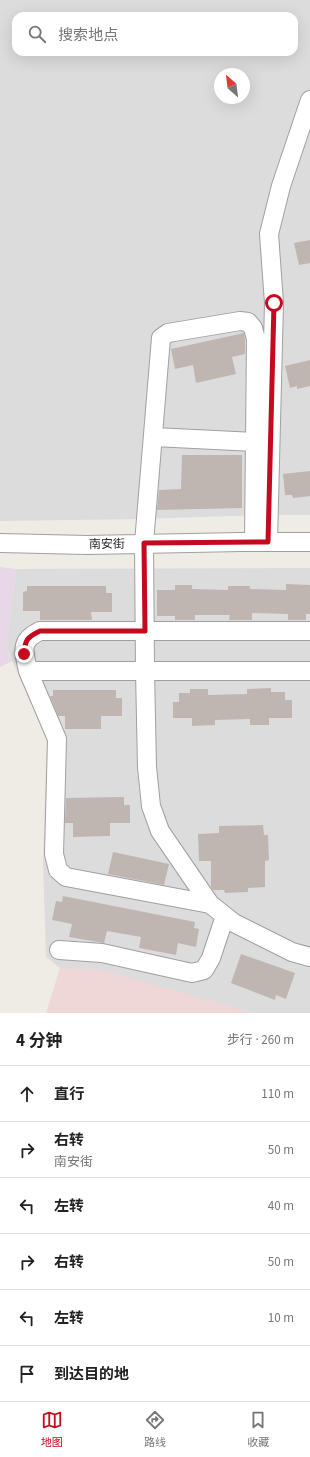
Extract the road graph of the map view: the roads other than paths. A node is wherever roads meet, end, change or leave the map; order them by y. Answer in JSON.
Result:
{"nodes":[{"id":1,"x":310,"y":100,"type":"edge"},
{"id":2,"x":154,"y":437,"type":"junction"},
{"id":3,"x":255,"y":442,"type":"junction"},
{"id":4,"x":261,"y":542,"type":"junction"},
{"id":5,"x":310,"y":542,"type":"edge"},
{"id":6,"x":0,"y":543,"type":"edge"},
{"id":7,"x":144,"y":543,"type":"junction"},
{"id":8,"x":145,"y":631,"type":"junction"},
{"id":9,"x":310,"y":631,"type":"edge"},
{"id":10,"x":28,"y":671,"type":"junction"},
{"id":11,"x":145,"y":671,"type":"junction"},
{"id":12,"x":310,"y":671,"type":"edge"},
{"id":13,"x":210,"y":904,"type":"junction"},
{"id":14,"x":225,"y":916,"type":"junction"},
{"id":15,"x":59,"y":950,"type":"dead end"},
{"id":16,"x":310,"y":957,"type":"edge"}],
"edges":[{"from":1,"to":4,"type":"street"},
{"from":2,"to":3,"type":"street"},
{"from":2,"to":3,"type":"street"},
{"from":2,"to":7,"type":"street"},
{"from":3,"to":4,"type":"street"},
{"from":4,"to":5,"type":"street","name":"南安街"},
{"from":4,"to":7,"type":"street","name":"南安街"},
{"from":6,"to":7,"type":"street","name":"南安街"},
{"from":7,"to":8,"type":"street"},
{"from":8,"to":9,"type":"street"},
{"from":8,"to":10,"type":"street"},
{"from":8,"to":11,"type":"street"},
{"from":10,"to":11,"type":"street"},
{"from":10,"to":13,"type":"street"},
{"from":11,"to":12,"type":"street"},
{"from":11,"to":13,"type":"street"},
{"from":13,"to":14,"type":"street"},
{"from":14,"to":15,"type":"street"},
{"from":14,"to":16,"type":"street"}]}
